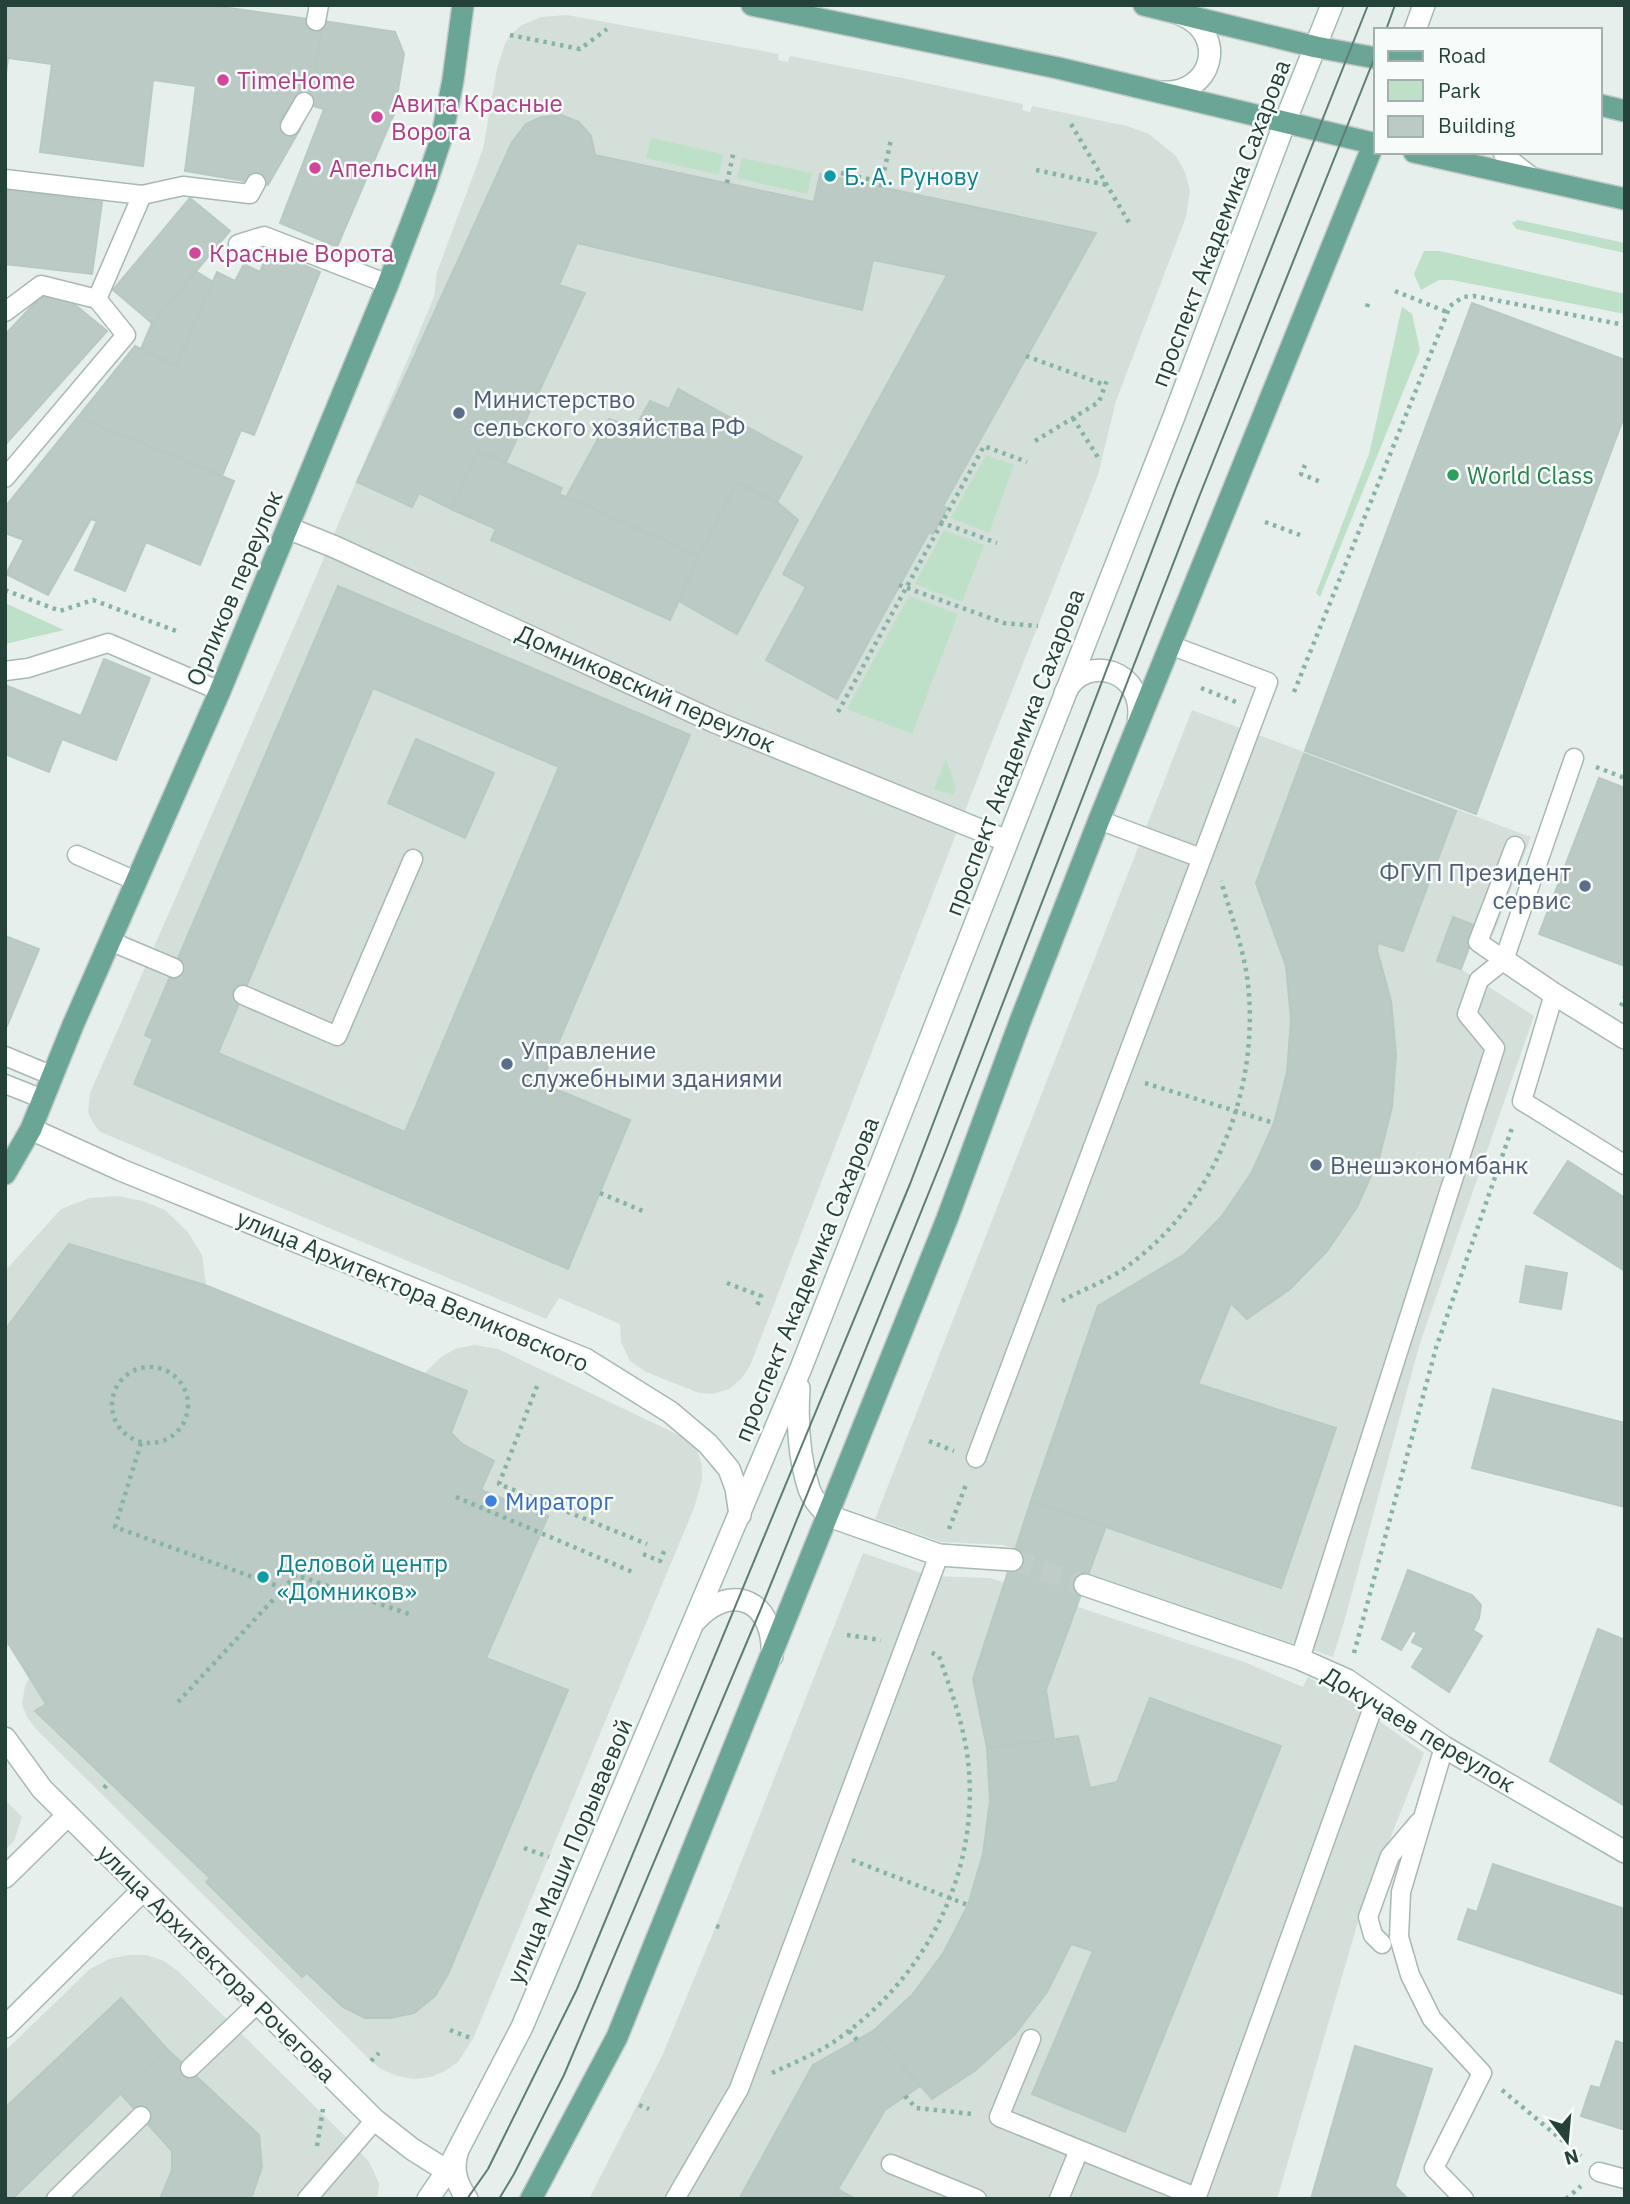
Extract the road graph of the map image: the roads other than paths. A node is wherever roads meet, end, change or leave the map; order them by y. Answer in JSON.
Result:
{"nodes":[{"id":1,"x":463,"y":5,"type":"edge"},
{"id":2,"x":752,"y":5,"type":"edge"},
{"id":3,"x":1144,"y":5,"type":"edge"},
{"id":4,"x":1332,"y":5,"type":"edge"},
{"id":5,"x":1424,"y":5,"type":"edge"},
{"id":6,"x":1179,"y":13,"type":"junction"},
{"id":7,"x":1416,"y":28,"type":"edge"},
{"id":8,"x":1316,"y":47,"type":"junction"},
{"id":9,"x":1374,"y":58,"type":"edge"},
{"id":10,"x":1159,"y":92,"type":"junction"},
{"id":11,"x":304,"y":102,"type":"dead end"},
{"id":12,"x":1602,"y":106,"type":"edge"},
{"id":13,"x":1625,"y":111,"type":"edge"},
{"id":14,"x":1285,"y":122,"type":"junction"},
{"id":15,"x":290,"y":126,"type":"dead end"},
{"id":16,"x":1374,"y":141,"type":"edge"},
{"id":17,"x":1374,"y":143,"type":"edge"},
{"id":18,"x":1423,"y":154,"type":"edge"},
{"id":19,"x":1505,"y":154,"type":"edge"},
{"id":20,"x":1531,"y":178,"type":"junction"},
{"id":21,"x":5,"y":179,"type":"edge"},
{"id":22,"x":256,"y":183,"type":"dead end"},
{"id":23,"x":142,"y":195,"type":"junction"},
{"id":24,"x":1625,"y":198,"type":"edge"},
{"id":25,"x":239,"y":244,"type":"dead end"},
{"id":26,"x":388,"y":284,"type":"junction"},
{"id":27,"x":97,"y":299,"type":"junction"},
{"id":28,"x":5,"y":312,"type":"edge"},
{"id":29,"x":5,"y":478,"type":"edge"},
{"id":30,"x":288,"y":528,"type":"junction"},
{"id":31,"x":1170,"y":645,"type":"junction"},
{"id":32,"x":5,"y":671,"type":"edge"},
{"id":33,"x":220,"y":691,"type":"junction"},
{"id":34,"x":1063,"y":698,"type":"junction"},
{"id":35,"x":1138,"y":724,"type":"junction"},
{"id":36,"x":1574,"y":758,"type":"dead end"},
{"id":37,"x":1099,"y":820,"type":"junction"},
{"id":38,"x":1007,"y":841,"type":"junction"},
{"id":39,"x":1515,"y":846,"type":"dead end"},
{"id":40,"x":77,"y":855,"type":"dead end"},
{"id":41,"x":1201,"y":858,"type":"junction"},
{"id":42,"x":413,"y":859,"type":"dead end"},
{"id":43,"x":136,"y":881,"type":"junction"},
{"id":44,"x":110,"y":942,"type":"junction"},
{"id":45,"x":1504,"y":960,"type":"junction"},
{"id":46,"x":174,"y":968,"type":"dead end"},
{"id":47,"x":1554,"y":994,"type":"junction"},
{"id":48,"x":243,"y":995,"type":"dead end"},
{"id":49,"x":1625,"y":1038,"type":"edge"},
{"id":50,"x":5,"y":1056,"type":"edge"},
{"id":51,"x":52,"y":1076,"type":"junction"},
{"id":52,"x":5,"y":1084,"type":"edge"},
{"id":53,"x":43,"y":1100,"type":"junction"},
{"id":54,"x":31,"y":1129,"type":"junction"},
{"id":55,"x":1625,"y":1165,"type":"edge"},
{"id":56,"x":5,"y":1174,"type":"edge"},
{"id":57,"x":801,"y":1368,"type":"junction"},
{"id":58,"x":976,"y":1458,"type":"road end"},
{"id":59,"x":740,"y":1515,"type":"junction"},
{"id":60,"x":829,"y":1516,"type":"junction"},
{"id":61,"x":939,"y":1555,"type":"junction"},
{"id":62,"x":1012,"y":1560,"type":"tunnel mouth"},
{"id":63,"x":1085,"y":1585,"type":"tunnel mouth"},
{"id":64,"x":695,"y":1621,"type":"junction"},
{"id":65,"x":771,"y":1658,"type":"junction"},
{"id":66,"x":1300,"y":1658,"type":"junction"},
{"id":67,"x":1376,"y":1699,"type":"junction"},
{"id":68,"x":5,"y":1738,"type":"edge"},
{"id":69,"x":1444,"y":1747,"type":"junction"},
{"id":70,"x":68,"y":1815,"type":"junction"},
{"id":71,"x":1424,"y":1817,"type":"junction"},
{"id":72,"x":1625,"y":1852,"type":"edge"},
{"id":73,"x":5,"y":1877,"type":"edge"},
{"id":74,"x":143,"y":1891,"type":"junction"},
{"id":75,"x":1382,"y":1944,"type":"dead end"},
{"id":76,"x":258,"y":2003,"type":"junction"},
{"id":77,"x":5,"y":2027,"type":"edge"},
{"id":78,"x":1031,"y":2039,"type":"dead end"},
{"id":79,"x":190,"y":2068,"type":"dead end"},
{"id":80,"x":141,"y":2116,"type":"dead end"},
{"id":81,"x":375,"y":2120,"type":"junction"},
{"id":82,"x":458,"y":2148,"type":"junction"},
{"id":83,"x":1079,"y":2150,"type":"junction"},
{"id":84,"x":891,"y":2164,"type":"dead end"},
{"id":85,"x":447,"y":2171,"type":"junction"},
{"id":86,"x":1599,"y":2172,"type":"road end"},
{"id":87,"x":1625,"y":2179,"type":"edge"},
{"id":88,"x":533,"y":2195,"type":"edge"},
{"id":89,"x":1196,"y":2198,"type":"edge"},
{"id":90,"x":56,"y":2199,"type":"edge"},
{"id":91,"x":307,"y":2199,"type":"edge"},
{"id":92,"x":428,"y":2199,"type":"edge"},
{"id":93,"x":467,"y":2199,"type":"edge"},
{"id":94,"x":675,"y":2199,"type":"edge"},
{"id":95,"x":977,"y":2199,"type":"edge"},
{"id":96,"x":1059,"y":2199,"type":"edge"},
{"id":97,"x":1464,"y":2199,"type":"edge"}],
"edges":[{"from":1,"to":26,"type":"main road","name":"Орликов переулок"},
{"from":2,"to":10,"type":"main road"},
{"from":3,"to":6,"type":"main road"},
{"from":4,"to":8,"type":"street","name":"проспект Академика Сахарова"},
{"from":5,"to":7,"type":"street"},
{"from":6,"to":8,"type":"main road"},
{"from":6,"to":10,"type":"street"},
{"from":8,"to":9,"type":"main road"},
{"from":8,"to":14,"type":"street","name":"проспект Академика Сахарова"},
{"from":10,"to":14,"type":"main road"},
{"from":11,"to":15,"type":"lane"},
{"from":12,"to":13,"type":"main road"},
{"from":14,"to":16,"type":"main road"},
{"from":14,"to":34,"type":"street","name":"проспект Академика Сахарова"},
{"from":17,"to":31,"type":"main road"},
{"from":18,"to":20,"type":"main road"},
{"from":19,"to":20,"type":"street"},
{"from":20,"to":24,"type":"main road"},
{"from":21,"to":23,"type":"lane"},
{"from":22,"to":23,"type":"lane"},
{"from":23,"to":27,"type":"lane"},
{"from":25,"to":26,"type":"lane"},
{"from":26,"to":30,"type":"main road","name":"Орликов переулок"},
{"from":27,"to":28,"type":"lane"},
{"from":27,"to":29,"type":"lane"},
{"from":30,"to":33,"type":"main road","name":"Орликов переулок"},
{"from":30,"to":38,"type":"street","name":"Домниковский переулок"},
{"from":31,"to":35,"type":"main road"},
{"from":31,"to":41,"type":"lane"},
{"from":32,"to":33,"type":"lane"},
{"from":33,"to":43,"type":"main road","name":"Орликов переулок"},
{"from":34,"to":35,"type":"street"},
{"from":34,"to":38,"type":"street","name":"проспект Академика Сахарова"},
{"from":35,"to":37,"type":"main road"},
{"from":36,"to":45,"type":"lane"},
{"from":37,"to":41,"type":"lane"},
{"from":37,"to":60,"type":"main road"},
{"from":38,"to":57,"type":"street","name":"проспект Академика Сахарова"},
{"from":39,"to":45,"type":"lane"},
{"from":40,"to":43,"type":"lane"},
{"from":41,"to":58,"type":"lane"},
{"from":42,"to":48,"type":"lane"},
{"from":43,"to":44,"type":"main road","name":"Орликов переулок"},
{"from":44,"to":46,"type":"lane"},
{"from":44,"to":51,"type":"main road","name":"Орликов переулок"},
{"from":45,"to":47,"type":"street"},
{"from":45,"to":66,"type":"lane"},
{"from":47,"to":49,"type":"street"},
{"from":47,"to":55,"type":"lane"},
{"from":50,"to":51,"type":"lane"},
{"from":51,"to":53,"type":"main road","name":"Орликов переулок"},
{"from":52,"to":53,"type":"lane"},
{"from":53,"to":54,"type":"main road","name":"Орликов переулок"},
{"from":54,"to":56,"type":"main road","name":"Орликов переулок"},
{"from":54,"to":59,"type":"street","name":"улица Архитектора Великовского"},
{"from":57,"to":59,"type":"street","name":"проспект Академика Сахарова"},
{"from":57,"to":60,"type":"street"},
{"from":59,"to":64,"type":"street","name":"улица Маши Порываевой"},
{"from":60,"to":61,"type":"street"},
{"from":60,"to":65,"type":"main road"},
{"from":61,"to":62,"type":"street"},
{"from":61,"to":94,"type":"lane"},
{"from":63,"to":66,"type":"street","name":"Докучаев переулок"},
{"from":64,"to":65,"type":"street"},
{"from":64,"to":82,"type":"street","name":"улица Маши Порываевой"},
{"from":65,"to":88,"type":"main road"},
{"from":66,"to":67,"type":"street","name":"Докучаев переулок"},
{"from":67,"to":69,"type":"street","name":"Докучаев переулок"},
{"from":67,"to":89,"type":"lane"},
{"from":68,"to":70,"type":"street","name":"улица Архитектора Рочегова"},
{"from":69,"to":71,"type":"lane"},
{"from":69,"to":72,"type":"street","name":"Докучаев переулок"},
{"from":70,"to":73,"type":"street"},
{"from":70,"to":74,"type":"street","name":"улица Архитектора Рочегова"},
{"from":71,"to":75,"type":"lane"},
{"from":71,"to":97,"type":"lane"},
{"from":74,"to":76,"type":"street","name":"улица Архитектора Рочегова"},
{"from":74,"to":77,"type":"street"},
{"from":76,"to":79,"type":"lane"},
{"from":76,"to":81,"type":"street","name":"улица Архитектора Рочегова"},
{"from":78,"to":83,"type":"lane"},
{"from":80,"to":90,"type":"lane"},
{"from":81,"to":85,"type":"street","name":"улица Архитектора Рочегова"},
{"from":81,"to":91,"type":"lane"},
{"from":82,"to":85,"type":"street","name":"улица Маши Порываевой"},
{"from":82,"to":93,"type":"street"},
{"from":83,"to":89,"type":"lane"},
{"from":83,"to":96,"type":"lane"},
{"from":84,"to":95,"type":"lane"},
{"from":85,"to":92,"type":"street","name":"улица Маши Порываевой"},
{"from":86,"to":87,"type":"lane"}]}
